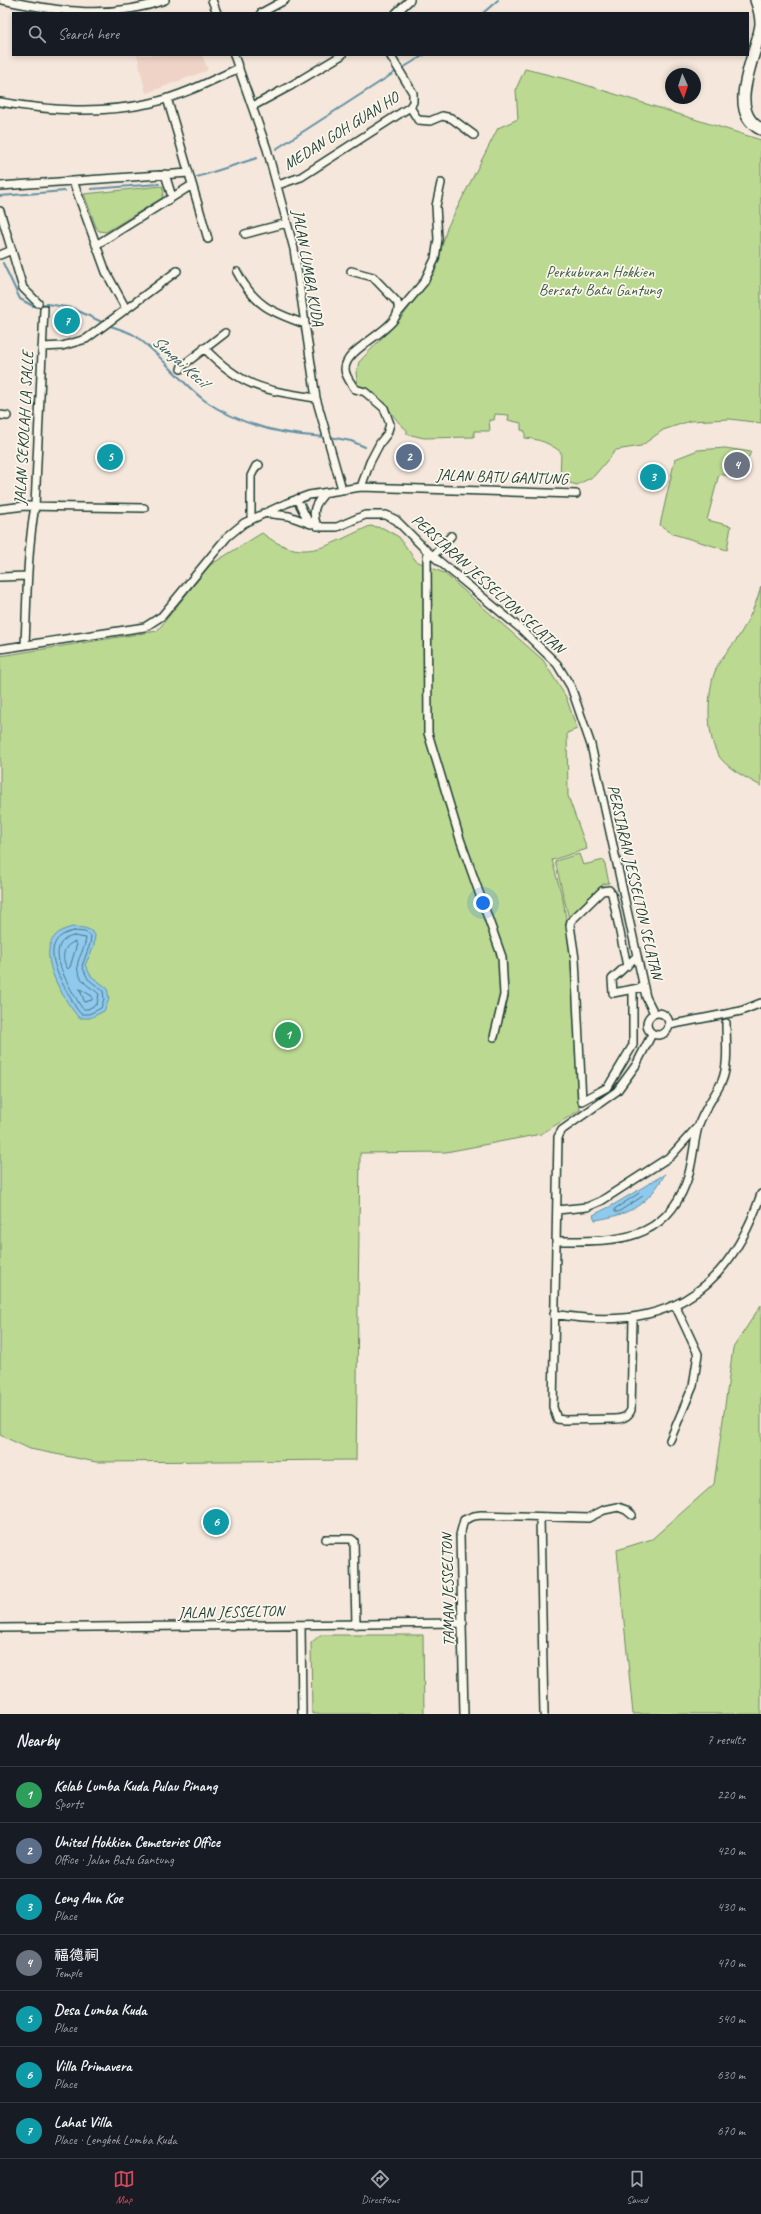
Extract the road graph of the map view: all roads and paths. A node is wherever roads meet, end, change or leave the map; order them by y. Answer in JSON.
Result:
{"nodes":[{"id":1,"x":3,"y":0,"type":"edge"},
{"id":2,"x":165,"y":0,"type":"edge"},
{"id":3,"x":212,"y":0,"type":"edge"},
{"id":4,"x":285,"y":0,"type":"edge"},
{"id":5,"x":410,"y":0,"type":"edge"},
{"id":6,"x":756,"y":0,"type":"edge"},
{"id":7,"x":217,"y":12,"type":"edge"},
{"id":8,"x":263,"y":12,"type":"edge"},
{"id":9,"x":397,"y":12,"type":"edge"},
{"id":10,"x":234,"y":56,"type":"edge"},
{"id":11,"x":340,"y":56,"type":"edge"},
{"id":12,"x":391,"y":56,"type":"edge"},
{"id":13,"x":239,"y":68,"type":"junction"},
{"id":14,"x":167,"y":98,"type":"junction"},
{"id":15,"x":0,"y":102,"type":"edge"},
{"id":16,"x":253,"y":106,"type":"junction"},
{"id":17,"x":410,"y":107,"type":"junction"},
{"id":18,"x":761,"y":129,"type":"edge"},
{"id":19,"x":474,"y":135,"type":"dead end"},
{"id":20,"x":189,"y":172,"type":"junction"},
{"id":21,"x":165,"y":174,"type":"junction"},
{"id":22,"x":73,"y":181,"type":"junction"},
{"id":23,"x":441,"y":182,"type":"dead end"},
{"id":24,"x":192,"y":185,"type":"junction"},
{"id":25,"x":278,"y":185,"type":"junction"},
{"id":26,"x":0,"y":186,"type":"edge"},
{"id":27,"x":172,"y":198,"type":"junction"},
{"id":28,"x":0,"y":211,"type":"edge"},
{"id":29,"x":287,"y":223,"type":"junction"},
{"id":30,"x":245,"y":234,"type":"dead end"},
{"id":31,"x":208,"y":239,"type":"dead end"},
{"id":32,"x":96,"y":245,"type":"junction"},
{"id":33,"x":12,"y":250,"type":"junction"},
{"id":34,"x":0,"y":255,"type":"edge"},
{"id":35,"x":177,"y":271,"type":"dead end"},
{"id":36,"x":351,"y":271,"type":"dead end"},
{"id":37,"x":237,"y":272,"type":"dead end"},
{"id":38,"x":38,"y":303,"type":"dead end"},
{"id":39,"x":44,"y":309,"type":"dead end"},
{"id":40,"x":126,"y":309,"type":"junction"},
{"id":41,"x":398,"y":313,"type":"junction"},
{"id":42,"x":305,"y":324,"type":"junction"},
{"id":43,"x":224,"y":333,"type":"dead end"},
{"id":44,"x":42,"y":347,"type":"junction"},
{"id":45,"x":204,"y":348,"type":"junction"},
{"id":46,"x":181,"y":369,"type":"dead end"},
{"id":47,"x":316,"y":398,"type":"junction"},
{"id":48,"x":260,"y":465,"type":"dead end"},
{"id":49,"x":361,"y":487,"type":"junction"},
{"id":50,"x":342,"y":489,"type":"junction"},
{"id":51,"x":325,"y":492,"type":"junction"},
{"id":52,"x":576,"y":494,"type":"dead end"},
{"id":53,"x":297,"y":500,"type":"junction"},
{"id":54,"x":35,"y":506,"type":"junction"},
{"id":55,"x":144,"y":508,"type":"dead end"},
{"id":56,"x":0,"y":509,"type":"edge"},
{"id":57,"x":263,"y":513,"type":"junction"},
{"id":58,"x":251,"y":519,"type":"junction"},
{"id":59,"x":314,"y":525,"type":"junction"},
{"id":60,"x":451,"y":536,"type":"dead end"},
{"id":61,"x":427,"y":551,"type":"junction"},
{"id":62,"x":433,"y":556,"type":"junction"},
{"id":63,"x":28,"y":576,"type":"junction"},
{"id":64,"x":0,"y":577,"type":"edge"},
{"id":65,"x":25,"y":645,"type":"junction"},
{"id":66,"x":0,"y":649,"type":"edge"},
{"id":67,"x":637,"y":956,"type":"junction"},
{"id":68,"x":627,"y":966,"type":"junction"},
{"id":69,"x":644,"y":987,"type":"junction"},
{"id":70,"x":632,"y":989,"type":"junction"},
{"id":71,"x":761,"y":1003,"type":"edge"},
{"id":72,"x":654,"y":1013,"type":"junction"},
{"id":73,"x":726,"y":1023,"type":"dead end"},
{"id":74,"x":669,"y":1025,"type":"junction"},
{"id":75,"x":652,"y":1034,"type":"junction"},
{"id":76,"x":494,"y":1037,"type":"dead end"},
{"id":77,"x":699,"y":1126,"type":"junction"},
{"id":78,"x":761,"y":1194,"type":"edge"},
{"id":79,"x":557,"y":1210,"type":"junction"},
{"id":80,"x":556,"y":1240,"type":"junction"},
{"id":81,"x":675,"y":1305,"type":"junction"},
{"id":82,"x":554,"y":1314,"type":"junction"},
{"id":83,"x":633,"y":1318,"type":"junction"},
{"id":84,"x":670,"y":1440,"type":"dead end"},
{"id":85,"x":632,"y":1515,"type":"dead end"},
{"id":86,"x":540,"y":1518,"type":"junction"},
{"id":87,"x":326,"y":1539,"type":"dead end"},
{"id":88,"x":462,"y":1623,"type":"junction"},
{"id":89,"x":301,"y":1625,"type":"junction"},
{"id":90,"x":356,"y":1625,"type":"junction"},
{"id":91,"x":0,"y":1628,"type":"edge"},
{"id":92,"x":302,"y":1714,"type":"edge"},
{"id":93,"x":464,"y":1714,"type":"edge"},
{"id":94,"x":544,"y":1714,"type":"edge"}],
"edges":[{"from":1,"to":2,"type":"street"},
{"from":3,"to":7,"type":"street"},
{"from":4,"to":8,"type":"street"},
{"from":5,"to":9,"type":"street"},
{"from":6,"to":18,"type":"street"},
{"from":10,"to":13,"type":"street","name":"JALAN LUMBA KUDA"},
{"from":11,"to":16,"type":"street"},
{"from":12,"to":17,"type":"street","name":"MEDAN GOH GUAN HO"},
{"from":13,"to":14,"type":"street"},
{"from":13,"to":16,"type":"street","name":"JALAN LUMBA KUDA"},
{"from":14,"to":15,"type":"street"},
{"from":14,"to":20,"type":"street"},
{"from":16,"to":25,"type":"street","name":"JALAN LUMBA KUDA"},
{"from":17,"to":19,"type":"street"},
{"from":17,"to":25,"type":"street","name":"MEDAN GOH GUAN HO"},
{"from":20,"to":21,"type":"street"},
{"from":20,"to":24,"type":"street"},
{"from":21,"to":22,"type":"street"},
{"from":21,"to":27,"type":"street"},
{"from":22,"to":26,"type":"street"},
{"from":22,"to":32,"type":"street"},
{"from":23,"to":41,"type":"street"},
{"from":24,"to":27,"type":"street"},
{"from":24,"to":31,"type":"street"},
{"from":25,"to":29,"type":"street","name":"JALAN LUMBA KUDA"},
{"from":27,"to":32,"type":"street"},
{"from":28,"to":33,"type":"street"},
{"from":29,"to":30,"type":"street"},
{"from":29,"to":42,"type":"street","name":"JALAN LUMBA KUDA"},
{"from":32,"to":40,"type":"street"},
{"from":33,"to":34,"type":"street"},
{"from":33,"to":38,"type":"street"},
{"from":35,"to":40,"type":"street"},
{"from":36,"to":41,"type":"street"},
{"from":37,"to":42,"type":"street"},
{"from":39,"to":44,"type":"street","name":"JALAN SEKOLAH LA SALLE"},
{"from":40,"to":44,"type":"street"},
{"from":41,"to":49,"type":"street"},
{"from":42,"to":47,"type":"street","name":"JALAN LUMBA KUDA"},
{"from":43,"to":45,"type":"street"},
{"from":44,"to":54,"type":"street","name":"JALAN SEKOLAH LA SALLE"},
{"from":45,"to":46,"type":"street"},
{"from":45,"to":47,"type":"street"},
{"from":47,"to":50,"type":"street","name":"JALAN LUMBA KUDA"},
{"from":48,"to":58,"type":"street"},
{"from":49,"to":50,"type":"street","name":"JALAN BATU GANTUNG"},
{"from":49,"to":52,"type":"street","name":"JALAN BATU GANTUNG"},
{"from":50,"to":51,"type":"street","name":"JALAN BATU GANTUNG"},
{"from":51,"to":53,"type":"street","name":"JALAN BATU GANTUNG"},
{"from":51,"to":59,"type":"street"},
{"from":53,"to":57,"type":"street","name":"JALAN BATU GANTUNG"},
{"from":53,"to":59,"type":"street"},
{"from":54,"to":55,"type":"street"},
{"from":54,"to":56,"type":"street"},
{"from":54,"to":63,"type":"street","name":"JALAN SEKOLAH LA SALLE"},
{"from":57,"to":58,"type":"street","name":"JALAN BATU GANTUNG"},
{"from":57,"to":59,"type":"street","name":"PERSIARAN JESSELTON SELATAN"},
{"from":58,"to":65,"type":"street","name":"JALAN BATU GANTUNG"},
{"from":59,"to":61,"type":"street","name":"PERSIARAN JESSELTON SELATAN"},
{"from":60,"to":62,"type":"street"},
{"from":61,"to":62,"type":"street","name":"PERSIARAN JESSELTON SELATAN"},
{"from":61,"to":76,"type":"street"},
{"from":62,"to":67,"type":"street","name":"PERSIARAN JESSELTON SELATAN"},
{"from":63,"to":64,"type":"street"},
{"from":63,"to":65,"type":"street","name":"JALAN SEKOLAH LA SALLE"},
{"from":65,"to":66,"type":"street","name":"JALAN BATU GANTUNG"},
{"from":67,"to":68,"type":"street"},
{"from":67,"to":69,"type":"street","name":"PERSIARAN JESSELTON SELATAN"},
{"from":68,"to":70,"type":"street"},
{"from":68,"to":70,"type":"street"},
{"from":69,"to":70,"type":"street"},
{"from":69,"to":72,"type":"street","name":"PERSIARAN JESSELTON SELATAN"},
{"from":71,"to":74,"type":"street"},
{"from":72,"to":74,"type":"street"},
{"from":72,"to":75,"type":"street"},
{"from":73,"to":77,"type":"street"},
{"from":74,"to":75,"type":"street"},
{"from":75,"to":79,"type":"street"},
{"from":77,"to":79,"type":"street"},
{"from":77,"to":80,"type":"street"},
{"from":78,"to":81,"type":"street"},
{"from":79,"to":80,"type":"street"},
{"from":80,"to":82,"type":"street"},
{"from":81,"to":83,"type":"street"},
{"from":81,"to":84,"type":"street"},
{"from":82,"to":83,"type":"street"},
{"from":82,"to":83,"type":"street"},
{"from":85,"to":86,"type":"street","name":"TAMAN JESSELTON"},
{"from":86,"to":88,"type":"street","name":"TAMAN JESSELTON"},
{"from":86,"to":94,"type":"street"},
{"from":87,"to":90,"type":"street"},
{"from":88,"to":90,"type":"street","name":"JALAN JESSELTON"},
{"from":88,"to":93,"type":"street","name":"TAMAN JESSELTON"},
{"from":89,"to":90,"type":"street","name":"JALAN JESSELTON"},
{"from":89,"to":91,"type":"street","name":"JALAN JESSELTON"},
{"from":89,"to":92,"type":"street"}]}
